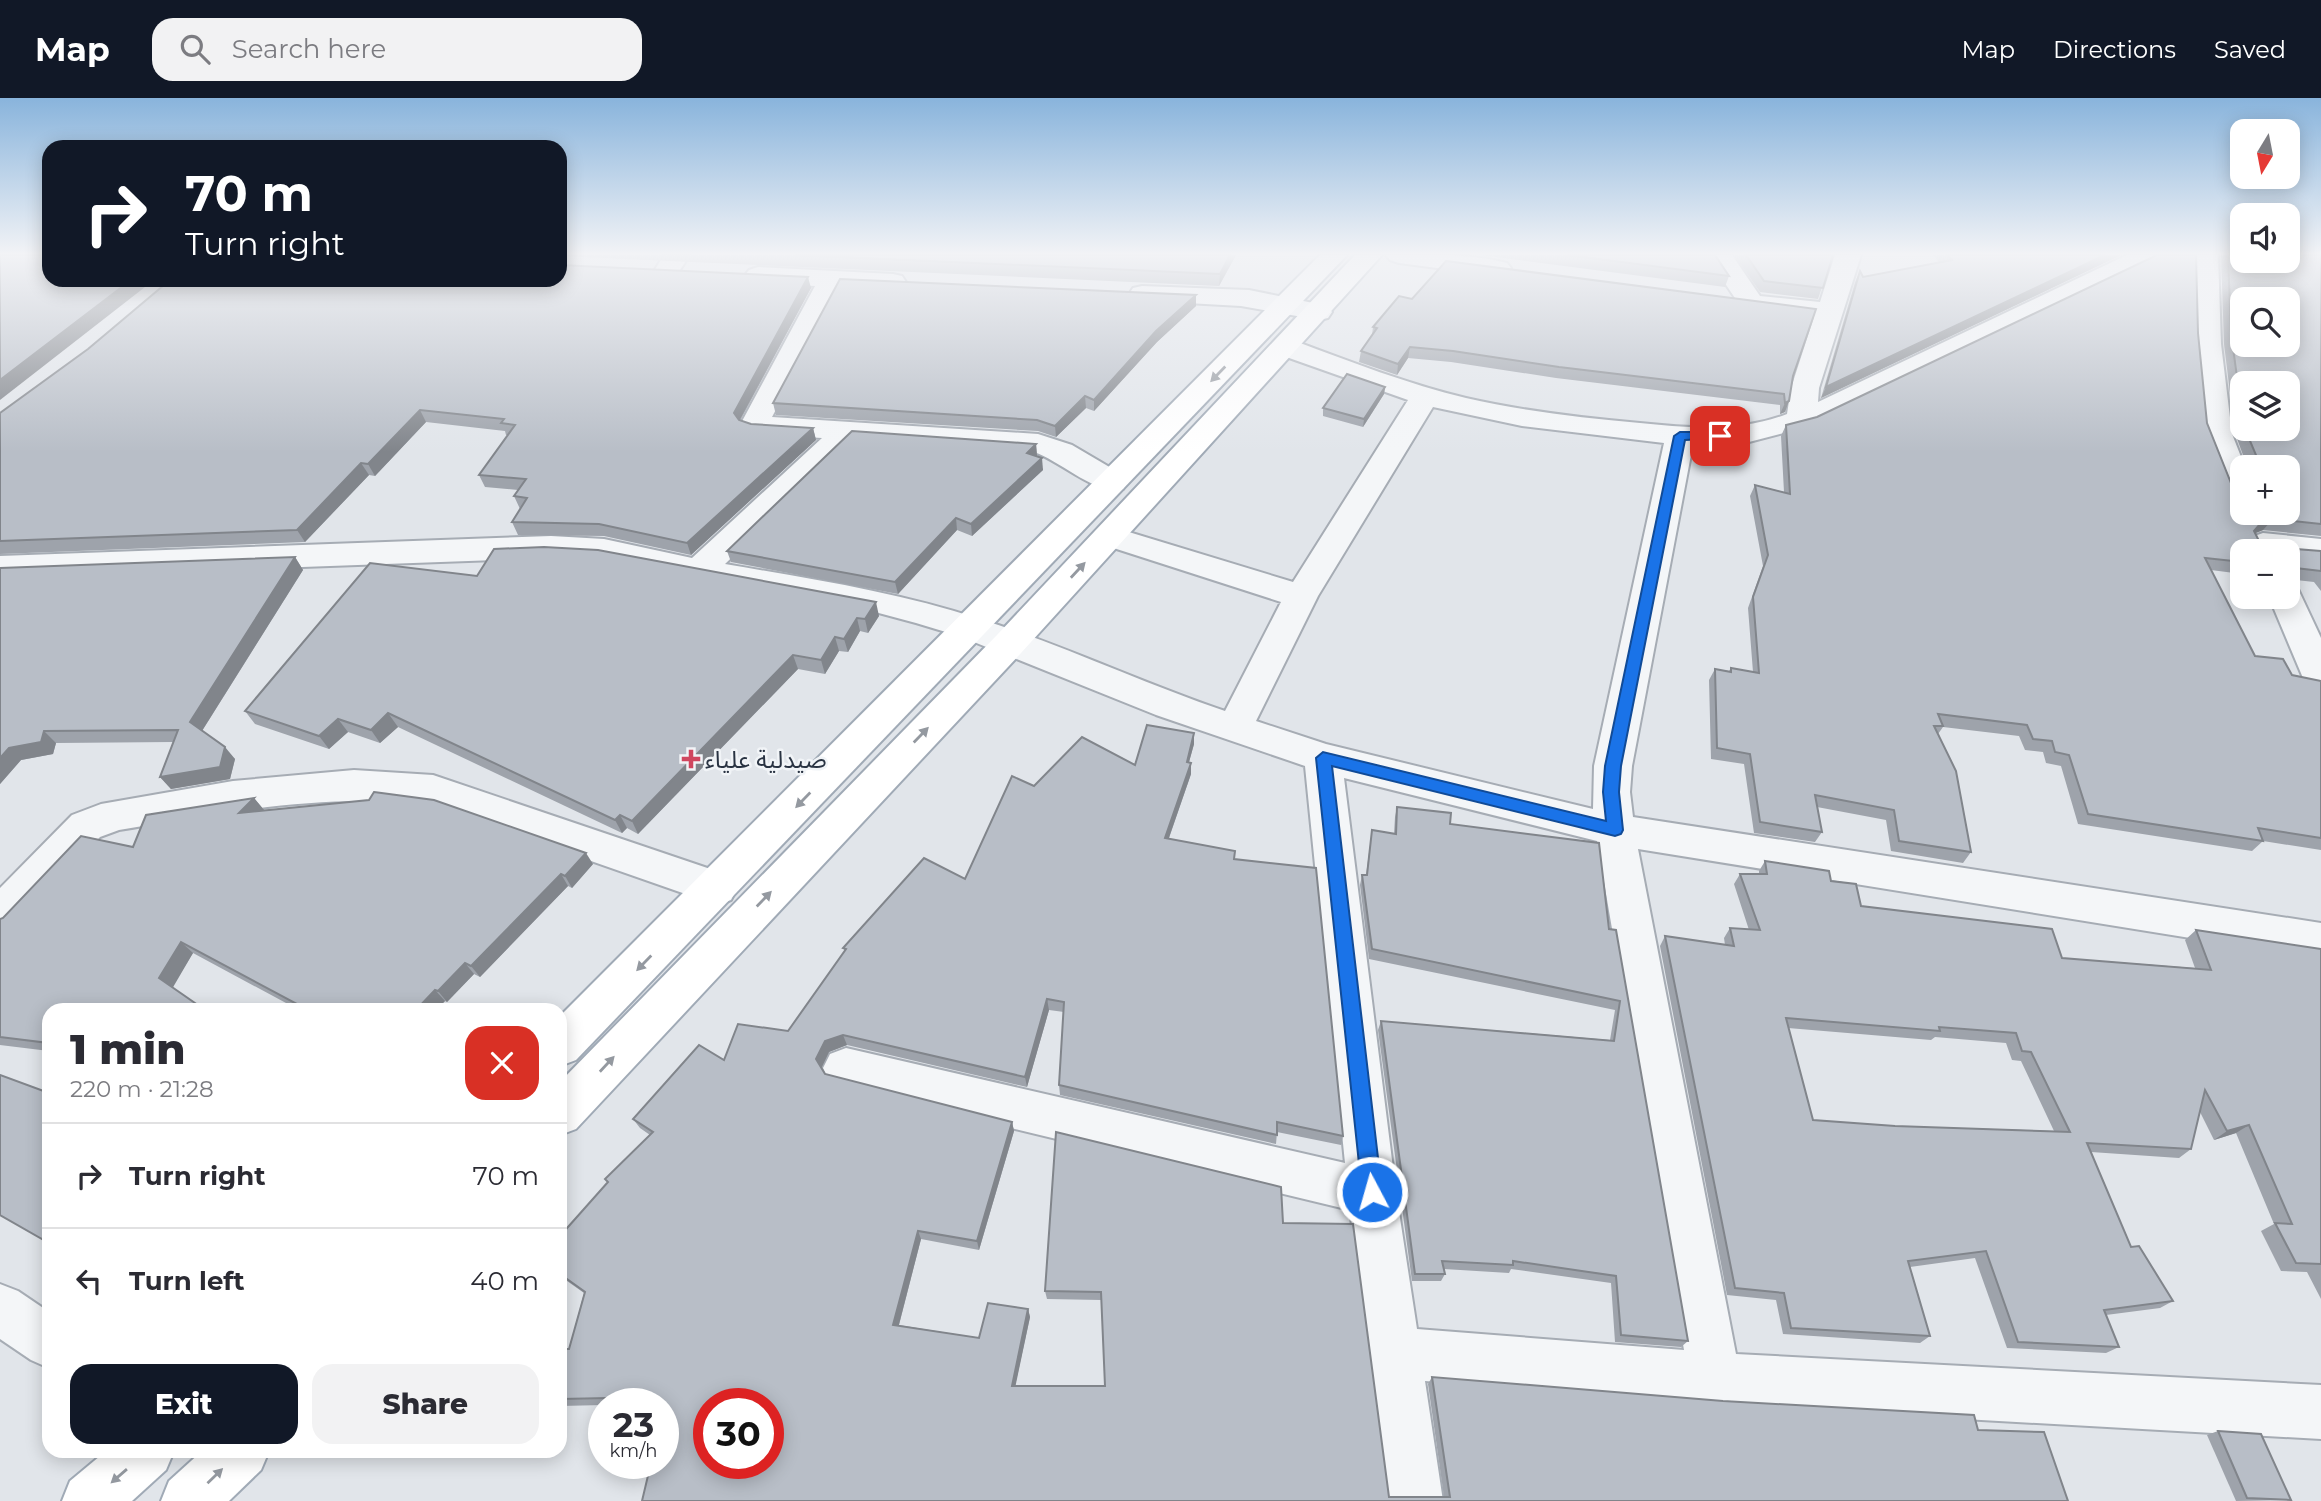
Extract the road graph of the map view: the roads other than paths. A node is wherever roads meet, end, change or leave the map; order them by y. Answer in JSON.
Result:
{"nodes":[{"id":1,"x":809,"y":320,"type":"edge"},
{"id":2,"x":1288,"y":320,"type":"edge"},
{"id":3,"x":1297,"y":320,"type":"edge"},
{"id":4,"x":1827,"y":320,"type":"edge"},
{"id":5,"x":2010,"y":320,"type":"edge"},
{"id":6,"x":2206,"y":320,"type":"edge"},
{"id":7,"x":1285,"y":347,"type":"junction"},
{"id":8,"x":1425,"y":396,"type":"junction"},
{"id":9,"x":1801,"y":420,"type":"junction"},
{"id":10,"x":846,"y":432,"type":"junction"},
{"id":11,"x":1680,"y":436,"type":"junction"},
{"id":12,"x":2230,"y":467,"type":"edge"},
{"id":13,"x":1111,"y":482,"type":"junction"},
{"id":14,"x":1109,"y":536,"type":"junction"},
{"id":15,"x":2300,"y":549,"type":"edge"},
{"id":16,"x":2321,"y":550,"type":"edge"},
{"id":17,"x":0,"y":568,"type":"edge"},
{"id":18,"x":699,"y":570,"type":"junction"},
{"id":19,"x":1301,"y":596,"type":"junction"},
{"id":20,"x":2291,"y":609,"type":"edge"},
{"id":21,"x":971,"y":628,"type":"junction"},
{"id":22,"x":1009,"y":644,"type":"junction"},
{"id":23,"x":2321,"y":678,"type":"edge"},
{"id":24,"x":1234,"y":728,"type":"junction"},
{"id":25,"x":1323,"y":758,"type":"junction"},
{"id":26,"x":1615,"y":830,"type":"junction"},
{"id":27,"x":717,"y":888,"type":"junction"},
{"id":28,"x":0,"y":915,"type":"edge"},
{"id":29,"x":2321,"y":941,"type":"edge"},
{"id":30,"x":567,"y":1039,"type":"edge"},
{"id":31,"x":846,"y":1068,"type":"dead end"},
{"id":32,"x":567,"y":1107,"type":"edge"},
{"id":33,"x":1372,"y":1192,"type":"junction"},
{"id":34,"x":0,"y":1309,"type":"edge"},
{"id":35,"x":42,"y":1337,"type":"edge"},
{"id":36,"x":1394,"y":1353,"type":"junction"},
{"id":37,"x":1715,"y":1379,"type":"junction"},
{"id":38,"x":2321,"y":1412,"type":"edge"},
{"id":39,"x":140,"y":1458,"type":"edge"},
{"id":40,"x":235,"y":1458,"type":"edge"},
{"id":41,"x":90,"y":1501,"type":"edge"},
{"id":42,"x":189,"y":1501,"type":"edge"},
{"id":43,"x":1415,"y":1501,"type":"edge"}],
"edges":[{"from":1,"to":10,"type":"street"},
{"from":2,"to":13,"type":"main road","one_way":true},
{"from":3,"to":7,"type":"main road"},
{"from":4,"to":9,"type":"street"},
{"from":5,"to":9,"type":"street"},
{"from":6,"to":12,"type":"street"},
{"from":7,"to":8,"type":"street"},
{"from":7,"to":14,"type":"main road"},
{"from":8,"to":11,"type":"street"},
{"from":8,"to":19,"type":"street"},
{"from":9,"to":11,"type":"street"},
{"from":10,"to":13,"type":"street"},
{"from":10,"to":18,"type":"street"},
{"from":11,"to":26,"type":"street"},
{"from":13,"to":21,"type":"main road"},
{"from":14,"to":19,"type":"street"},
{"from":22,"to":14,"type":"main road","one_way":true},
{"from":15,"to":16,"type":"street"},
{"from":17,"to":18,"type":"street"},
{"from":18,"to":21,"type":"street"},
{"from":19,"to":24,"type":"street"},
{"from":20,"to":23,"type":"street"},
{"from":21,"to":22,"type":"street"},
{"from":21,"to":27,"type":"main road","one_way":true},
{"from":22,"to":24,"type":"street"},
{"from":32,"to":22,"type":"main road","one_way":true},
{"from":24,"to":25,"type":"street"},
{"from":25,"to":26,"type":"street"},
{"from":25,"to":33,"type":"street"},
{"from":26,"to":29,"type":"street"},
{"from":26,"to":37,"type":"street"},
{"from":27,"to":28,"type":"street"},
{"from":27,"to":30,"type":"main road","one_way":true},
{"from":31,"to":33,"type":"street"},
{"from":33,"to":36,"type":"street"},
{"from":34,"to":35,"type":"street"},
{"from":36,"to":37,"type":"street"},
{"from":36,"to":43,"type":"street"},
{"from":37,"to":38,"type":"street"},
{"from":39,"to":41,"type":"main road","one_way":true},
{"from":42,"to":40,"type":"main road","one_way":true}]}
